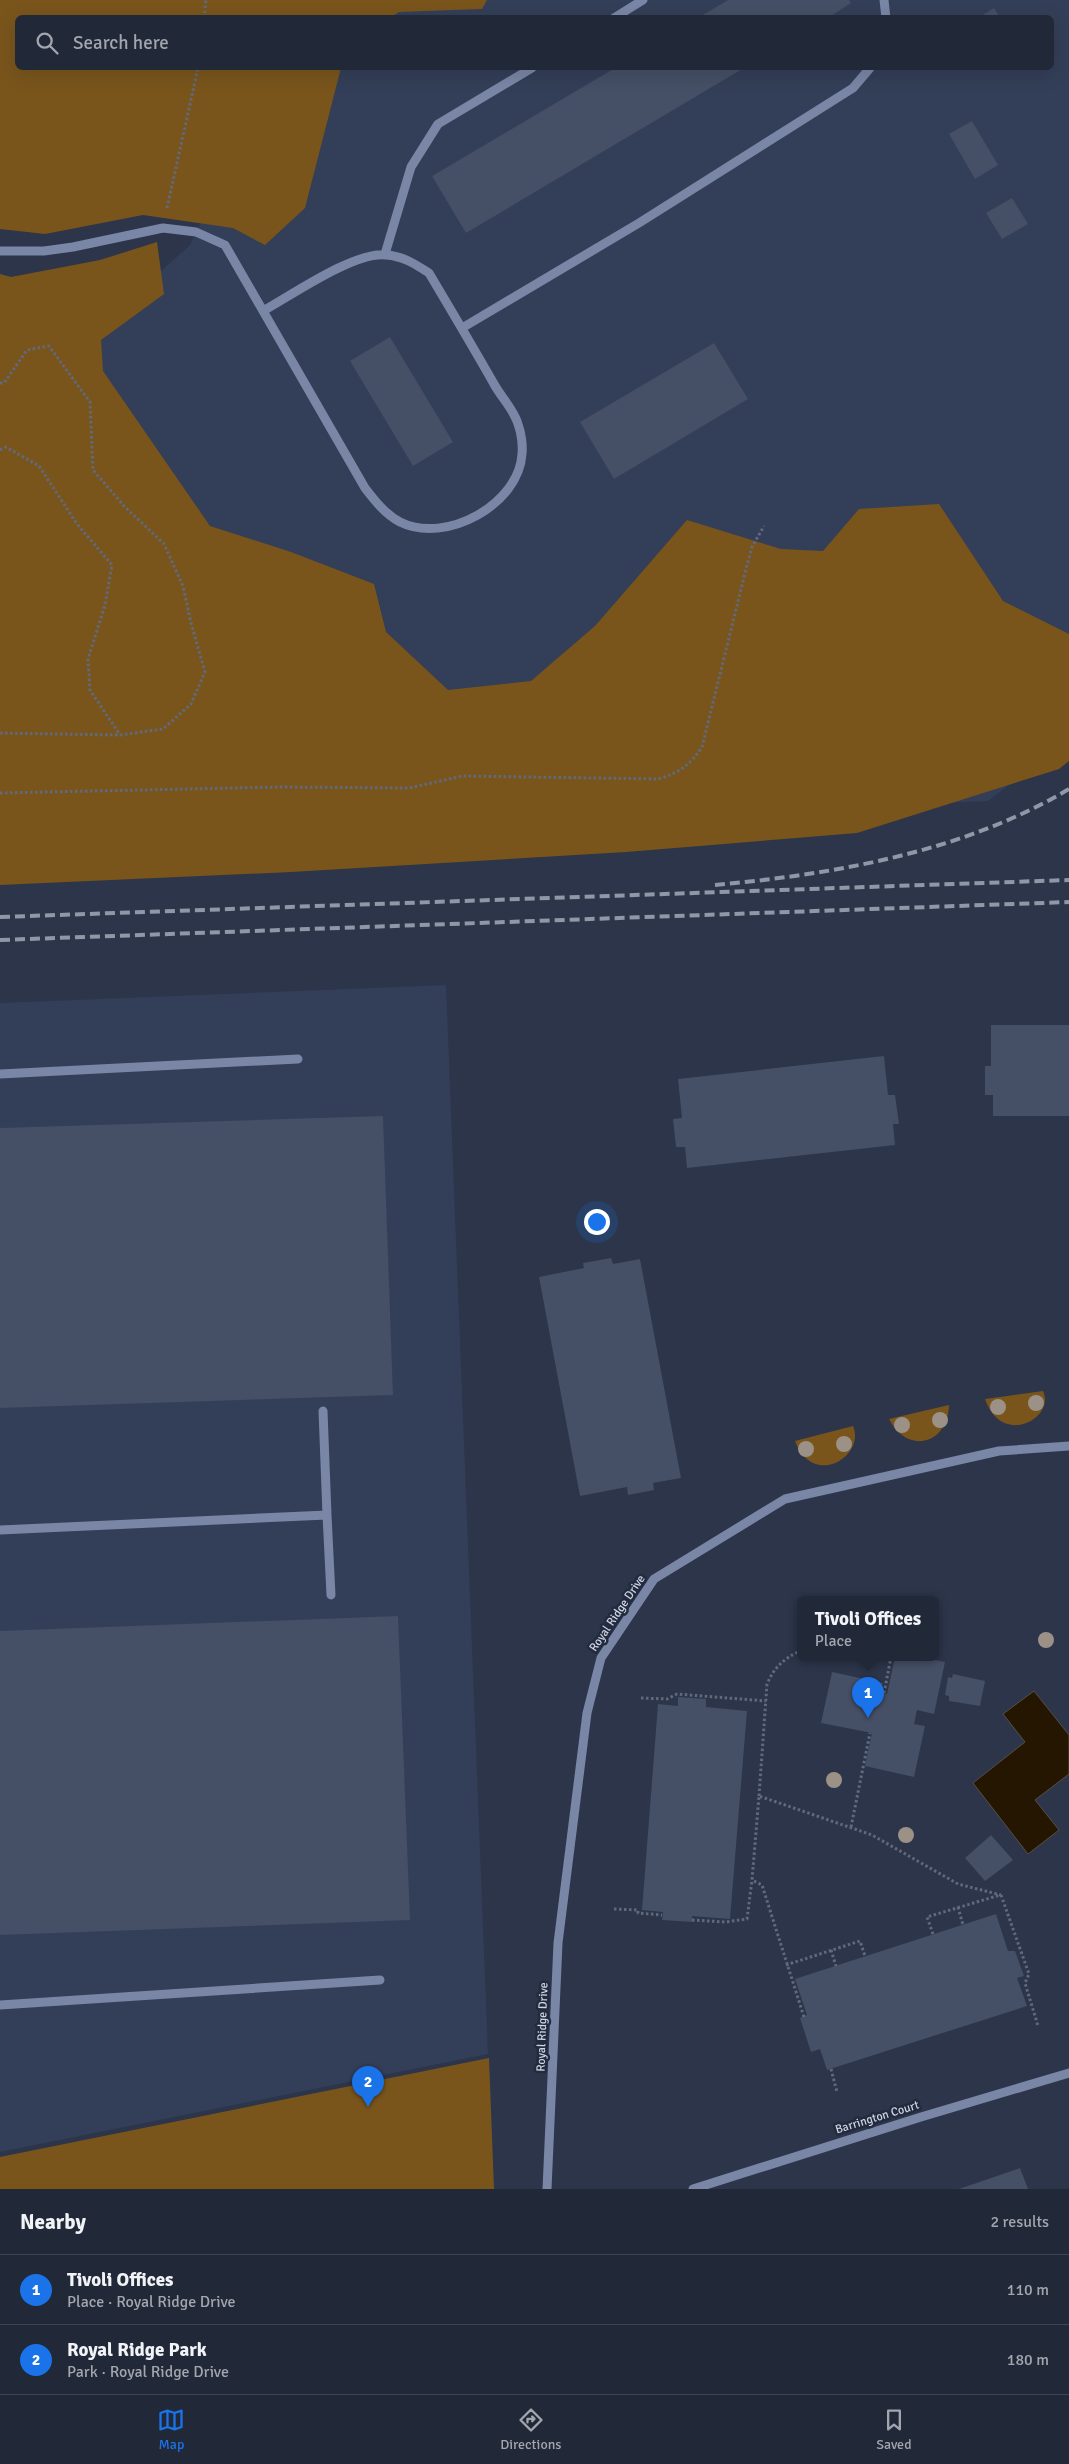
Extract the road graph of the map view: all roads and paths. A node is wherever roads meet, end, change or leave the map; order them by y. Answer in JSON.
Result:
{"nodes":[{"id":1,"x":206,"y":0,"type":"edge"},
{"id":2,"x":643,"y":0,"type":"edge"},
{"id":3,"x":884,"y":0,"type":"edge"},
{"id":4,"x":204,"y":15,"type":"edge"},
{"id":5,"x":619,"y":15,"type":"edge"},
{"id":6,"x":886,"y":15,"type":"edge"},
{"id":7,"x":198,"y":70,"type":"edge"},
{"id":8,"x":529,"y":70,"type":"edge"},
{"id":9,"x":868,"y":70,"type":"edge"},
{"id":10,"x":163,"y":228,"type":"junction"},
{"id":11,"x":0,"y":251,"type":"edge"},
{"id":12,"x":385,"y":254,"type":"junction"},
{"id":13,"x":263,"y":311,"type":"junction"},
{"id":14,"x":462,"y":328,"type":"junction"},
{"id":15,"x":0,"y":383,"type":"edge"},
{"id":16,"x":0,"y":450,"type":"edge"},
{"id":17,"x":764,"y":526,"type":"dead end"},
{"id":18,"x":0,"y":733,"type":"edge"},
{"id":19,"x":120,"y":736,"type":"junction"},
{"id":20,"x":0,"y":793,"type":"edge"},
{"id":21,"x":298,"y":1059,"type":"dead end"},
{"id":22,"x":0,"y":1074,"type":"edge"},
{"id":23,"x":323,"y":1411,"type":"dead end"},
{"id":24,"x":1069,"y":1446,"type":"edge"},
{"id":25,"x":327,"y":1515,"type":"junction"},
{"id":26,"x":0,"y":1530,"type":"edge"},
{"id":27,"x":331,"y":1595,"type":"dead end"},
{"id":28,"x":797,"y":1652,"type":"edge"},
{"id":29,"x":889,"y":1661,"type":"edge"},
{"id":30,"x":884,"y":1693,"type":"dead end"},
{"id":31,"x":641,"y":1698,"type":"dead end"},
{"id":32,"x":766,"y":1700,"type":"junction"},
{"id":33,"x":870,"y":1733,"type":"dead end"},
{"id":34,"x":759,"y":1796,"type":"junction"},
{"id":35,"x":851,"y":1827,"type":"junction"},
{"id":36,"x":752,"y":1880,"type":"junction"},
{"id":37,"x":1001,"y":1895,"type":"junction"},
{"id":38,"x":958,"y":1908,"type":"junction"},
{"id":39,"x":614,"y":1909,"type":"dead end"},
{"id":40,"x":662,"y":1915,"type":"dead end"},
{"id":41,"x":692,"y":1920,"type":"dead end"},
{"id":42,"x":963,"y":1925,"type":"dead end"},
{"id":43,"x":933,"y":1934,"type":"dead end"},
{"id":44,"x":831,"y":1950,"type":"junction"},
{"id":45,"x":865,"y":1956,"type":"dead end"},
{"id":46,"x":786,"y":1965,"type":"junction"},
{"id":47,"x":836,"y":1966,"type":"dead end"},
{"id":48,"x":380,"y":1980,"type":"dead end"},
{"id":49,"x":0,"y":2005,"type":"edge"},
{"id":50,"x":804,"y":2016,"type":"dead end"},
{"id":51,"x":1038,"y":2026,"type":"dead end"},
{"id":52,"x":831,"y":2069,"type":"dead end"},
{"id":53,"x":1069,"y":2073,"type":"edge"},
{"id":54,"x":837,"y":2092,"type":"dead end"},
{"id":55,"x":548,"y":2189,"type":"edge"},
{"id":56,"x":693,"y":2189,"type":"edge"}],
"edges":[{"from":1,"to":4,"type":"path"},
{"from":2,"to":5,"type":"street"},
{"from":3,"to":6,"type":"street"},
{"from":7,"to":10,"type":"path"},
{"from":8,"to":12,"type":"street"},
{"from":9,"to":14,"type":"street"},
{"from":10,"to":11,"type":"street"},
{"from":10,"to":13,"type":"street"},
{"from":12,"to":13,"type":"street"},
{"from":12,"to":14,"type":"street"},
{"from":13,"to":14,"type":"street"},
{"from":15,"to":19,"type":"path"},
{"from":16,"to":19,"type":"path"},
{"from":17,"to":20,"type":"path"},
{"from":18,"to":19,"type":"path"},
{"from":21,"to":22,"type":"street"},
{"from":23,"to":25,"type":"street"},
{"from":24,"to":55,"type":"street","name":"Royal Ridge Drive"},
{"from":25,"to":26,"type":"street"},
{"from":25,"to":27,"type":"street"},
{"from":28,"to":32,"type":"path"},
{"from":29,"to":30,"type":"path"},
{"from":31,"to":32,"type":"path"},
{"from":32,"to":34,"type":"path"},
{"from":33,"to":35,"type":"path"},
{"from":34,"to":35,"type":"path"},
{"from":34,"to":36,"type":"path"},
{"from":35,"to":37,"type":"path"},
{"from":36,"to":41,"type":"path"},
{"from":36,"to":46,"type":"path"},
{"from":37,"to":38,"type":"path"},
{"from":37,"to":51,"type":"path"},
{"from":38,"to":42,"type":"path"},
{"from":38,"to":43,"type":"path"},
{"from":39,"to":40,"type":"path"},
{"from":44,"to":45,"type":"path"},
{"from":44,"to":46,"type":"path"},
{"from":44,"to":47,"type":"path"},
{"from":46,"to":50,"type":"path"},
{"from":48,"to":49,"type":"street"},
{"from":52,"to":54,"type":"path"},
{"from":53,"to":56,"type":"street","name":"Barrington Court"}]}
